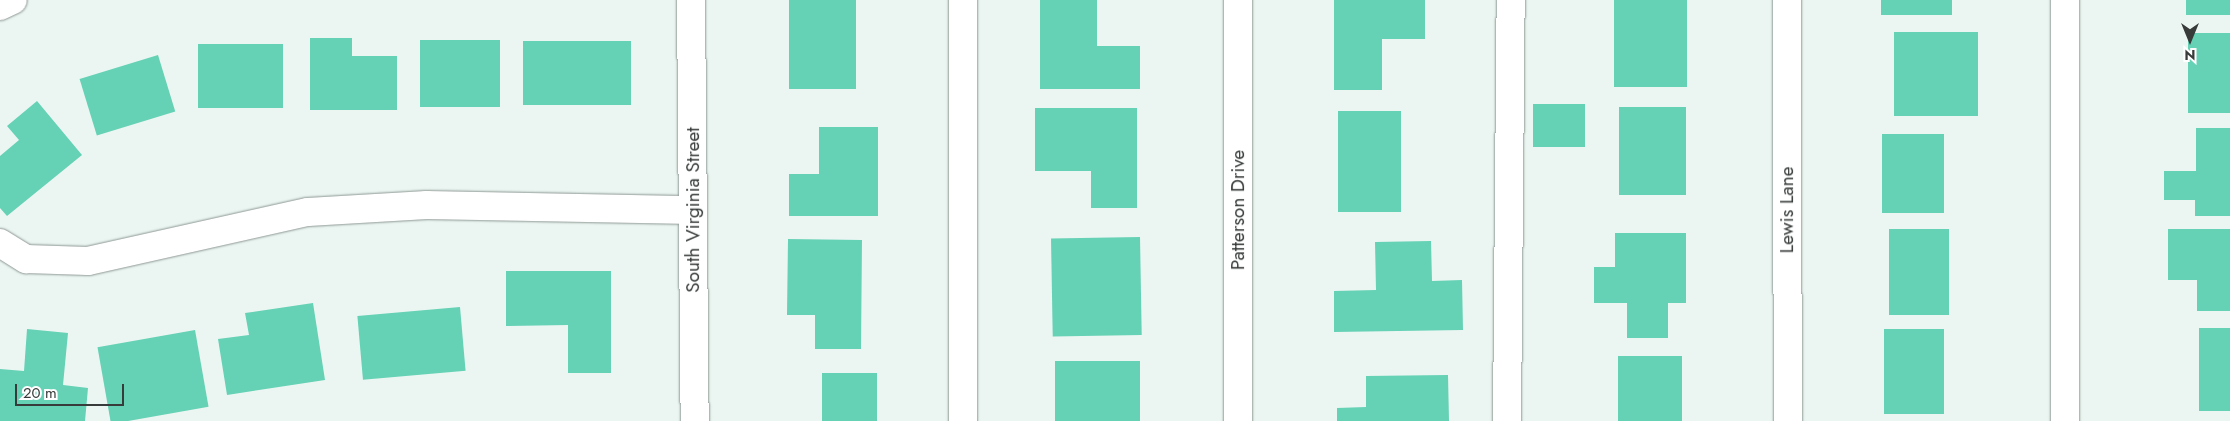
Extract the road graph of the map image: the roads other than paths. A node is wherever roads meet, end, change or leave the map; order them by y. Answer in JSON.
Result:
{"nodes":[{"id":1,"x":13,"y":0,"type":"edge"},
{"id":2,"x":691,"y":0,"type":"edge"},
{"id":3,"x":963,"y":0,"type":"edge"},
{"id":4,"x":1238,"y":0,"type":"edge"},
{"id":5,"x":1510,"y":0,"type":"edge"},
{"id":6,"x":1787,"y":0,"type":"edge"},
{"id":7,"x":2065,"y":0,"type":"edge"},
{"id":8,"x":0,"y":6,"type":"edge"},
{"id":9,"x":693,"y":210,"type":"junction"},
{"id":10,"x":0,"y":243,"type":"edge"},
{"id":11,"x":695,"y":421,"type":"edge"},
{"id":12,"x":963,"y":421,"type":"edge"},
{"id":13,"x":1238,"y":421,"type":"edge"},
{"id":14,"x":1508,"y":421,"type":"edge"},
{"id":15,"x":1788,"y":421,"type":"edge"},
{"id":16,"x":2065,"y":421,"type":"edge"}],
"edges":[{"from":1,"to":8,"type":"street"},
{"from":2,"to":9,"type":"street","name":"South Virginia Street"},
{"from":3,"to":12,"type":"street"},
{"from":4,"to":13,"type":"street","name":"Patterson Drive"},
{"from":5,"to":14,"type":"street"},
{"from":6,"to":15,"type":"street","name":"Lewis Lane"},
{"from":7,"to":16,"type":"street"},
{"from":9,"to":10,"type":"street"},
{"from":9,"to":11,"type":"street","name":"South Virginia Street"}]}
